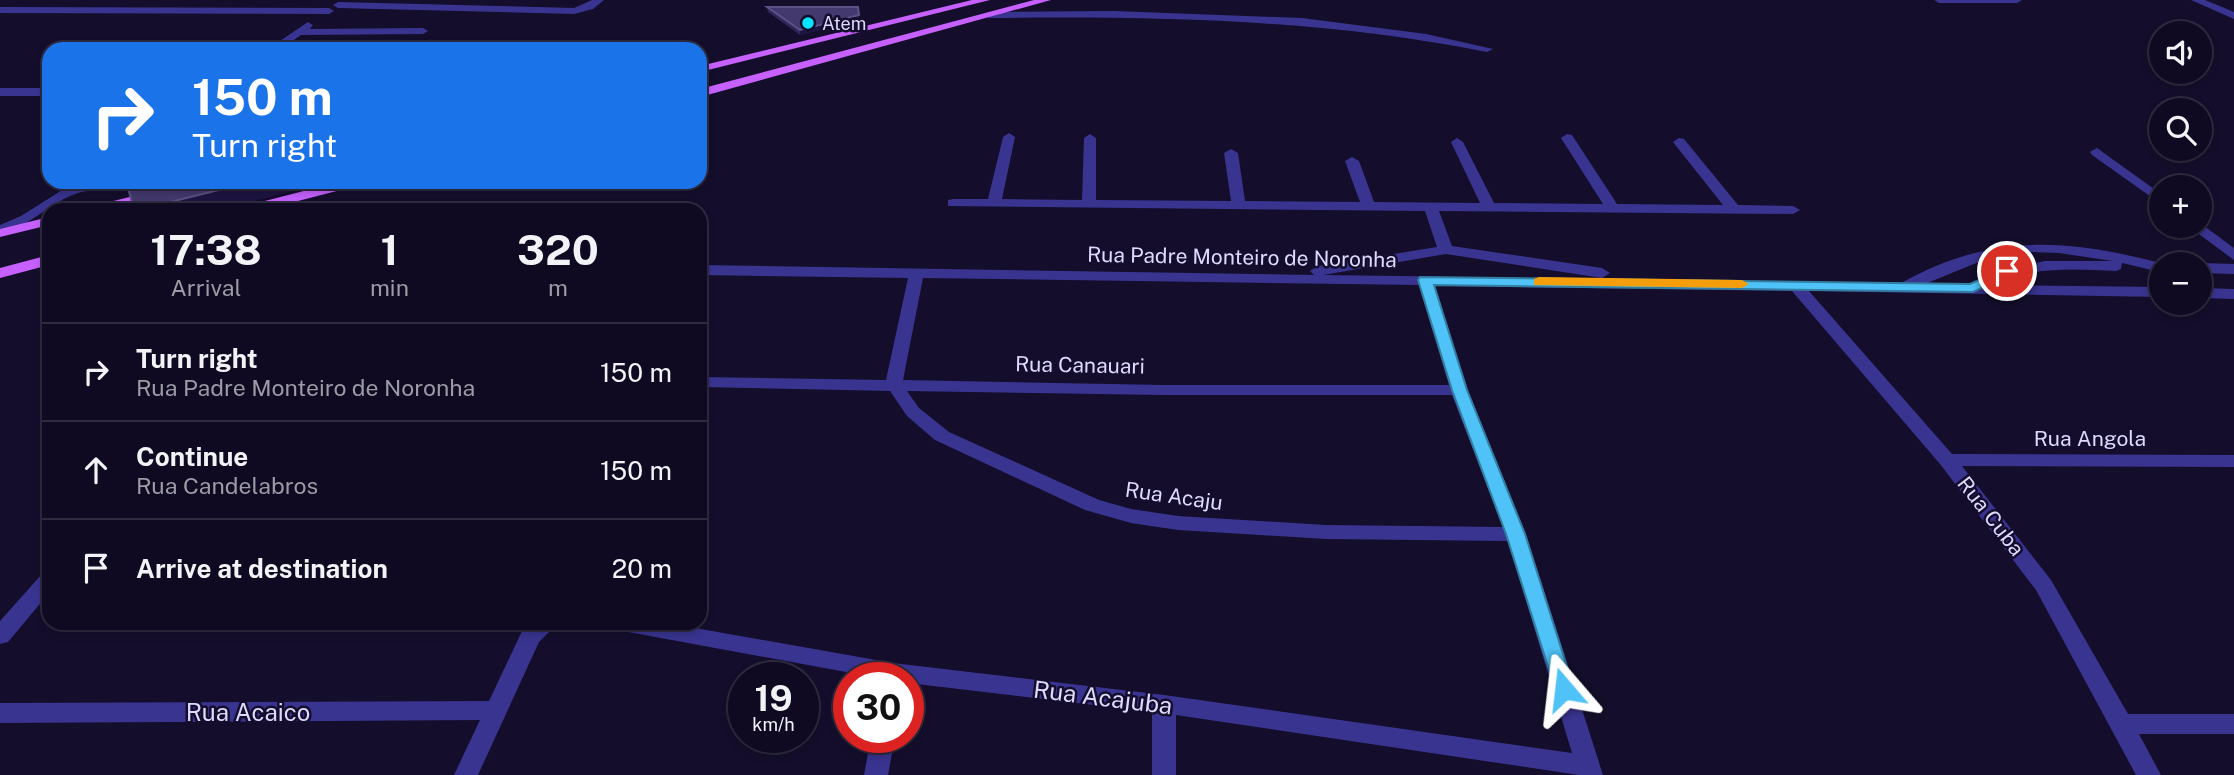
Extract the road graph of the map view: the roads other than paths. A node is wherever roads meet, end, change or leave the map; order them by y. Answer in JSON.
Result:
{"nodes":[{"id":1,"x":599,"y":0,"type":"edge"},
{"id":2,"x":985,"y":0,"type":"edge"},
{"id":3,"x":1046,"y":0,"type":"edge"},
{"id":4,"x":1939,"y":0,"type":"edge"},
{"id":5,"x":2017,"y":0,"type":"edge"},
{"id":6,"x":2196,"y":0,"type":"edge"},
{"id":7,"x":337,"y":6,"type":"edge"},
{"id":8,"x":0,"y":10,"type":"edge"},
{"id":9,"x":19,"y":10,"type":"junction"},
{"id":10,"x":989,"y":15,"type":"junction"},
{"id":11,"x":2234,"y":16,"type":"edge"},
{"id":12,"x":0,"y":20,"type":"edge"},
{"id":13,"x":422,"y":31,"type":"dead end"},
{"id":14,"x":299,"y":32,"type":"junction"},
{"id":15,"x":284,"y":42,"type":"edge"},
{"id":16,"x":1487,"y":49,"type":"dead end"},
{"id":17,"x":707,"y":67,"type":"edge"},
{"id":18,"x":707,"y":91,"type":"edge"},
{"id":19,"x":0,"y":92,"type":"edge"},
{"id":20,"x":42,"y":92,"type":"edge"},
{"id":21,"x":1009,"y":137,"type":"dead end"},
{"id":22,"x":1090,"y":138,"type":"dead end"},
{"id":23,"x":1567,"y":138,"type":"dead end"},
{"id":24,"x":1457,"y":142,"type":"dead end"},
{"id":25,"x":1679,"y":142,"type":"dead end"},
{"id":26,"x":2097,"y":152,"type":"dead end"},
{"id":27,"x":1231,"y":153,"type":"dead end"},
{"id":28,"x":1352,"y":161,"type":"dead end"},
{"id":29,"x":74,"y":189,"type":"edge"},
{"id":30,"x":328,"y":189,"type":"edge"},
{"id":31,"x":2149,"y":191,"type":"edge"},
{"id":32,"x":168,"y":192,"type":"edge"},
{"id":33,"x":51,"y":203,"type":"edge"},
{"id":34,"x":123,"y":203,"type":"edge"},
{"id":35,"x":273,"y":203,"type":"edge"},
{"id":36,"x":953,"y":203,"type":"dead end"},
{"id":37,"x":994,"y":204,"type":"junction"},
{"id":38,"x":1089,"y":204,"type":"junction"},
{"id":39,"x":1239,"y":206,"type":"junction"},
{"id":40,"x":1369,"y":207,"type":"junction"},
{"id":41,"x":1431,"y":208,"type":"junction"},
{"id":42,"x":1489,"y":208,"type":"junction"},
{"id":43,"x":42,"y":209,"type":"edge"},
{"id":44,"x":1613,"y":209,"type":"junction"},
{"id":45,"x":1734,"y":210,"type":"junction"},
{"id":46,"x":1793,"y":210,"type":"dead end"},
{"id":47,"x":42,"y":222,"type":"edge"},
{"id":48,"x":0,"y":231,"type":"edge"},
{"id":49,"x":2211,"y":238,"type":"edge"},
{"id":50,"x":1446,"y":250,"type":"junction"},
{"id":51,"x":2234,"y":255,"type":"edge"},
{"id":52,"x":42,"y":263,"type":"edge"},
{"id":53,"x":2149,"y":264,"type":"edge"},
{"id":54,"x":2149,"y":267,"type":"edge"},
{"id":55,"x":2212,"y":268,"type":"edge"},
{"id":56,"x":2234,"y":269,"type":"edge"},
{"id":57,"x":707,"y":270,"type":"edge"},
{"id":58,"x":0,"y":273,"type":"edge"},
{"id":59,"x":916,"y":274,"type":"junction"},
{"id":60,"x":1268,"y":279,"type":"junction"},
{"id":61,"x":1425,"y":280,"type":"junction"},
{"id":62,"x":1667,"y":283,"type":"junction"},
{"id":63,"x":1795,"y":285,"type":"junction"},
{"id":64,"x":1905,"y":287,"type":"junction"},
{"id":65,"x":1973,"y":288,"type":"junction"},
{"id":66,"x":2149,"y":292,"type":"edge"},
{"id":67,"x":2212,"y":293,"type":"edge"},
{"id":68,"x":2234,"y":294,"type":"edge"},
{"id":69,"x":707,"y":382,"type":"edge"},
{"id":70,"x":894,"y":384,"type":"junction"},
{"id":71,"x":1460,"y":390,"type":"junction"},
{"id":72,"x":1947,"y":460,"type":"junction"},
{"id":73,"x":2234,"y":461,"type":"edge"},
{"id":74,"x":1516,"y":534,"type":"junction"},
{"id":75,"x":42,"y":587,"type":"edge"},
{"id":76,"x":538,"y":630,"type":"edge"},
{"id":77,"x":657,"y":630,"type":"edge"},
{"id":78,"x":0,"y":636,"type":"edge"},
{"id":79,"x":833,"y":664,"type":"edge"},
{"id":80,"x":924,"y":678,"type":"edge"},
{"id":81,"x":1164,"y":704,"type":"junction"},
{"id":82,"x":496,"y":710,"type":"junction"},
{"id":83,"x":0,"y":713,"type":"edge"},
{"id":84,"x":2123,"y":724,"type":"junction"},
{"id":85,"x":2234,"y":724,"type":"edge"},
{"id":86,"x":880,"y":753,"type":"edge"},
{"id":87,"x":1590,"y":771,"type":"edge"},
{"id":88,"x":467,"y":775,"type":"edge"},
{"id":89,"x":876,"y":775,"type":"edge"},
{"id":90,"x":1164,"y":775,"type":"edge"},
{"id":91,"x":2149,"y":775,"type":"edge"}],
"edges":[{"from":1,"to":7,"type":"street"},
{"from":2,"to":17,"type":"main road"},
{"from":3,"to":10,"type":"main road"},
{"from":4,"to":5,"type":"street"},
{"from":6,"to":11,"type":"street"},
{"from":7,"to":9,"type":"street"},
{"from":7,"to":14,"type":"street"},
{"from":8,"to":9,"type":"street"},
{"from":9,"to":12,"type":"street"},
{"from":10,"to":16,"type":"street"},
{"from":10,"to":18,"type":"main road"},
{"from":13,"to":14,"type":"street"},
{"from":14,"to":15,"type":"street"},
{"from":19,"to":20,"type":"street"},
{"from":21,"to":37,"type":"street"},
{"from":22,"to":38,"type":"street"},
{"from":23,"to":44,"type":"street"},
{"from":24,"to":42,"type":"street"},
{"from":25,"to":45,"type":"street"},
{"from":26,"to":31,"type":"street"},
{"from":27,"to":39,"type":"street"},
{"from":28,"to":40,"type":"street"},
{"from":29,"to":33,"type":"street"},
{"from":30,"to":35,"type":"main road"},
{"from":32,"to":34,"type":"main road"},
{"from":36,"to":37,"type":"street"},
{"from":37,"to":38,"type":"street"},
{"from":38,"to":39,"type":"street"},
{"from":39,"to":40,"type":"street"},
{"from":40,"to":41,"type":"street"},
{"from":41,"to":42,"type":"street"},
{"from":41,"to":50,"type":"street"},
{"from":42,"to":44,"type":"street"},
{"from":43,"to":48,"type":"street"},
{"from":44,"to":45,"type":"street"},
{"from":45,"to":46,"type":"street"},
{"from":47,"to":48,"type":"main road"},
{"from":49,"to":51,"type":"street"},
{"from":50,"to":60,"type":"street"},
{"from":50,"to":62,"type":"street"},
{"from":52,"to":58,"type":"main road"},
{"from":53,"to":64,"type":"street"},
{"from":54,"to":65,"type":"street"},
{"from":55,"to":56,"type":"street"},
{"from":57,"to":59,"type":"street","name":"Rua Padre Monteiro de Noronha"},
{"from":59,"to":60,"type":"street","name":"Rua Padre Monteiro de Noronha"},
{"from":59,"to":70,"type":"street"},
{"from":60,"to":61,"type":"street","name":"Rua Padre Monteiro de Noronha"},
{"from":61,"to":62,"type":"street","name":"Rua Padre Monteiro de Noronha"},
{"from":61,"to":71,"type":"street"},
{"from":62,"to":63,"type":"street","name":"Rua Padre Monteiro de Noronha"},
{"from":63,"to":64,"type":"street","name":"Rua Padre Monteiro de Noronha"},
{"from":63,"to":72,"type":"street","name":"Rua Cuba"},
{"from":64,"to":65,"type":"street","name":"Rua Padre Monteiro de Noronha"},
{"from":65,"to":66,"type":"street","name":"Rua Padre Monteiro de Noronha"},
{"from":67,"to":68,"type":"street"},
{"from":69,"to":70,"type":"street","name":"Rua Canauari"},
{"from":70,"to":71,"type":"street","name":"Rua Canauari"},
{"from":70,"to":74,"type":"street","name":"Rua Acaju"},
{"from":71,"to":74,"type":"street"},
{"from":72,"to":73,"type":"street","name":"Rua Angola"},
{"from":72,"to":84,"type":"street","name":"Rua Cuba"},
{"from":74,"to":87,"type":"street"},
{"from":75,"to":78,"type":"street"},
{"from":76,"to":82,"type":"street"},
{"from":77,"to":79,"type":"street","name":"Rua Acajuba"},
{"from":80,"to":81,"type":"street","name":"Rua Acajuba"},
{"from":81,"to":87,"type":"street","name":"Rua Acajuba"},
{"from":81,"to":90,"type":"street"},
{"from":82,"to":83,"type":"street","name":"Rua Acaico"},
{"from":82,"to":88,"type":"street"},
{"from":84,"to":85,"type":"street"},
{"from":84,"to":91,"type":"street","name":"Rua Cuba"},
{"from":86,"to":89,"type":"street"}]}
